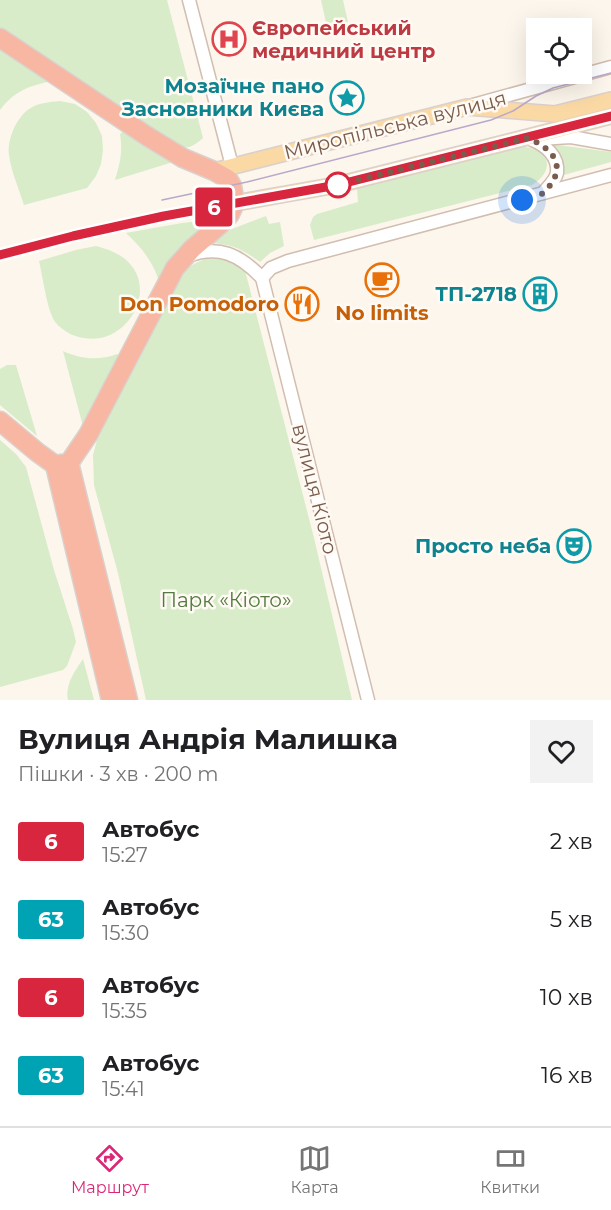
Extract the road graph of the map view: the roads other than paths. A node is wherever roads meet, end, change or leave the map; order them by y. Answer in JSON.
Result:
{"nodes":[{"id":1,"x":189,"y":0,"type":"edge"},
{"id":2,"x":0,"y":38,"type":"edge"},
{"id":3,"x":611,"y":67,"type":"edge"},
{"id":4,"x":611,"y":100,"type":"edge"},
{"id":5,"x":467,"y":107,"type":"junction"},
{"id":6,"x":547,"y":114,"type":"junction"},
{"id":7,"x":611,"y":116,"type":"edge"},
{"id":8,"x":537,"y":139,"type":"junction"},
{"id":9,"x":611,"y":144,"type":"edge"},
{"id":10,"x":223,"y":169,"type":"junction"},
{"id":11,"x":611,"y":175,"type":"edge"},
{"id":12,"x":542,"y":194,"type":"junction"},
{"id":13,"x":235,"y":203,"type":"junction"},
{"id":14,"x":184,"y":257,"type":"junction"},
{"id":15,"x":261,"y":278,"type":"junction"},
{"id":16,"x":0,"y":421,"type":"edge"},
{"id":17,"x":62,"y":464,"type":"junction"},
{"id":18,"x":111,"y":700,"type":"edge"},
{"id":19,"x":128,"y":700,"type":"edge"},
{"id":20,"x":368,"y":700,"type":"edge"}],
"edges":[{"from":1,"to":10,"type":"street"},
{"from":2,"to":10,"type":"highway"},
{"from":3,"to":5,"type":"street","name":"Миропільська вулиця"},
{"from":4,"to":6,"type":"main road"},
{"from":5,"to":6,"type":"main road"},
{"from":5,"to":10,"type":"main road","name":"Миропільська вулиця"},
{"from":6,"to":8,"type":"main road"},
{"from":7,"to":8,"type":"main road"},
{"from":8,"to":9,"type":"street"},
{"from":8,"to":12,"type":"street"},
{"from":8,"to":13,"type":"main road"},
{"from":10,"to":13,"type":"highway"},
{"from":11,"to":12,"type":"street"},
{"from":12,"to":15,"type":"street"},
{"from":13,"to":14,"type":"highway"},
{"from":14,"to":15,"type":"street"},
{"from":14,"to":17,"type":"highway"},
{"from":15,"to":20,"type":"street","name":"вулиця Кіото"},
{"from":16,"to":17,"type":"highway"},
{"from":17,"to":18,"type":"highway"},
{"from":17,"to":19,"type":"highway"}]}
